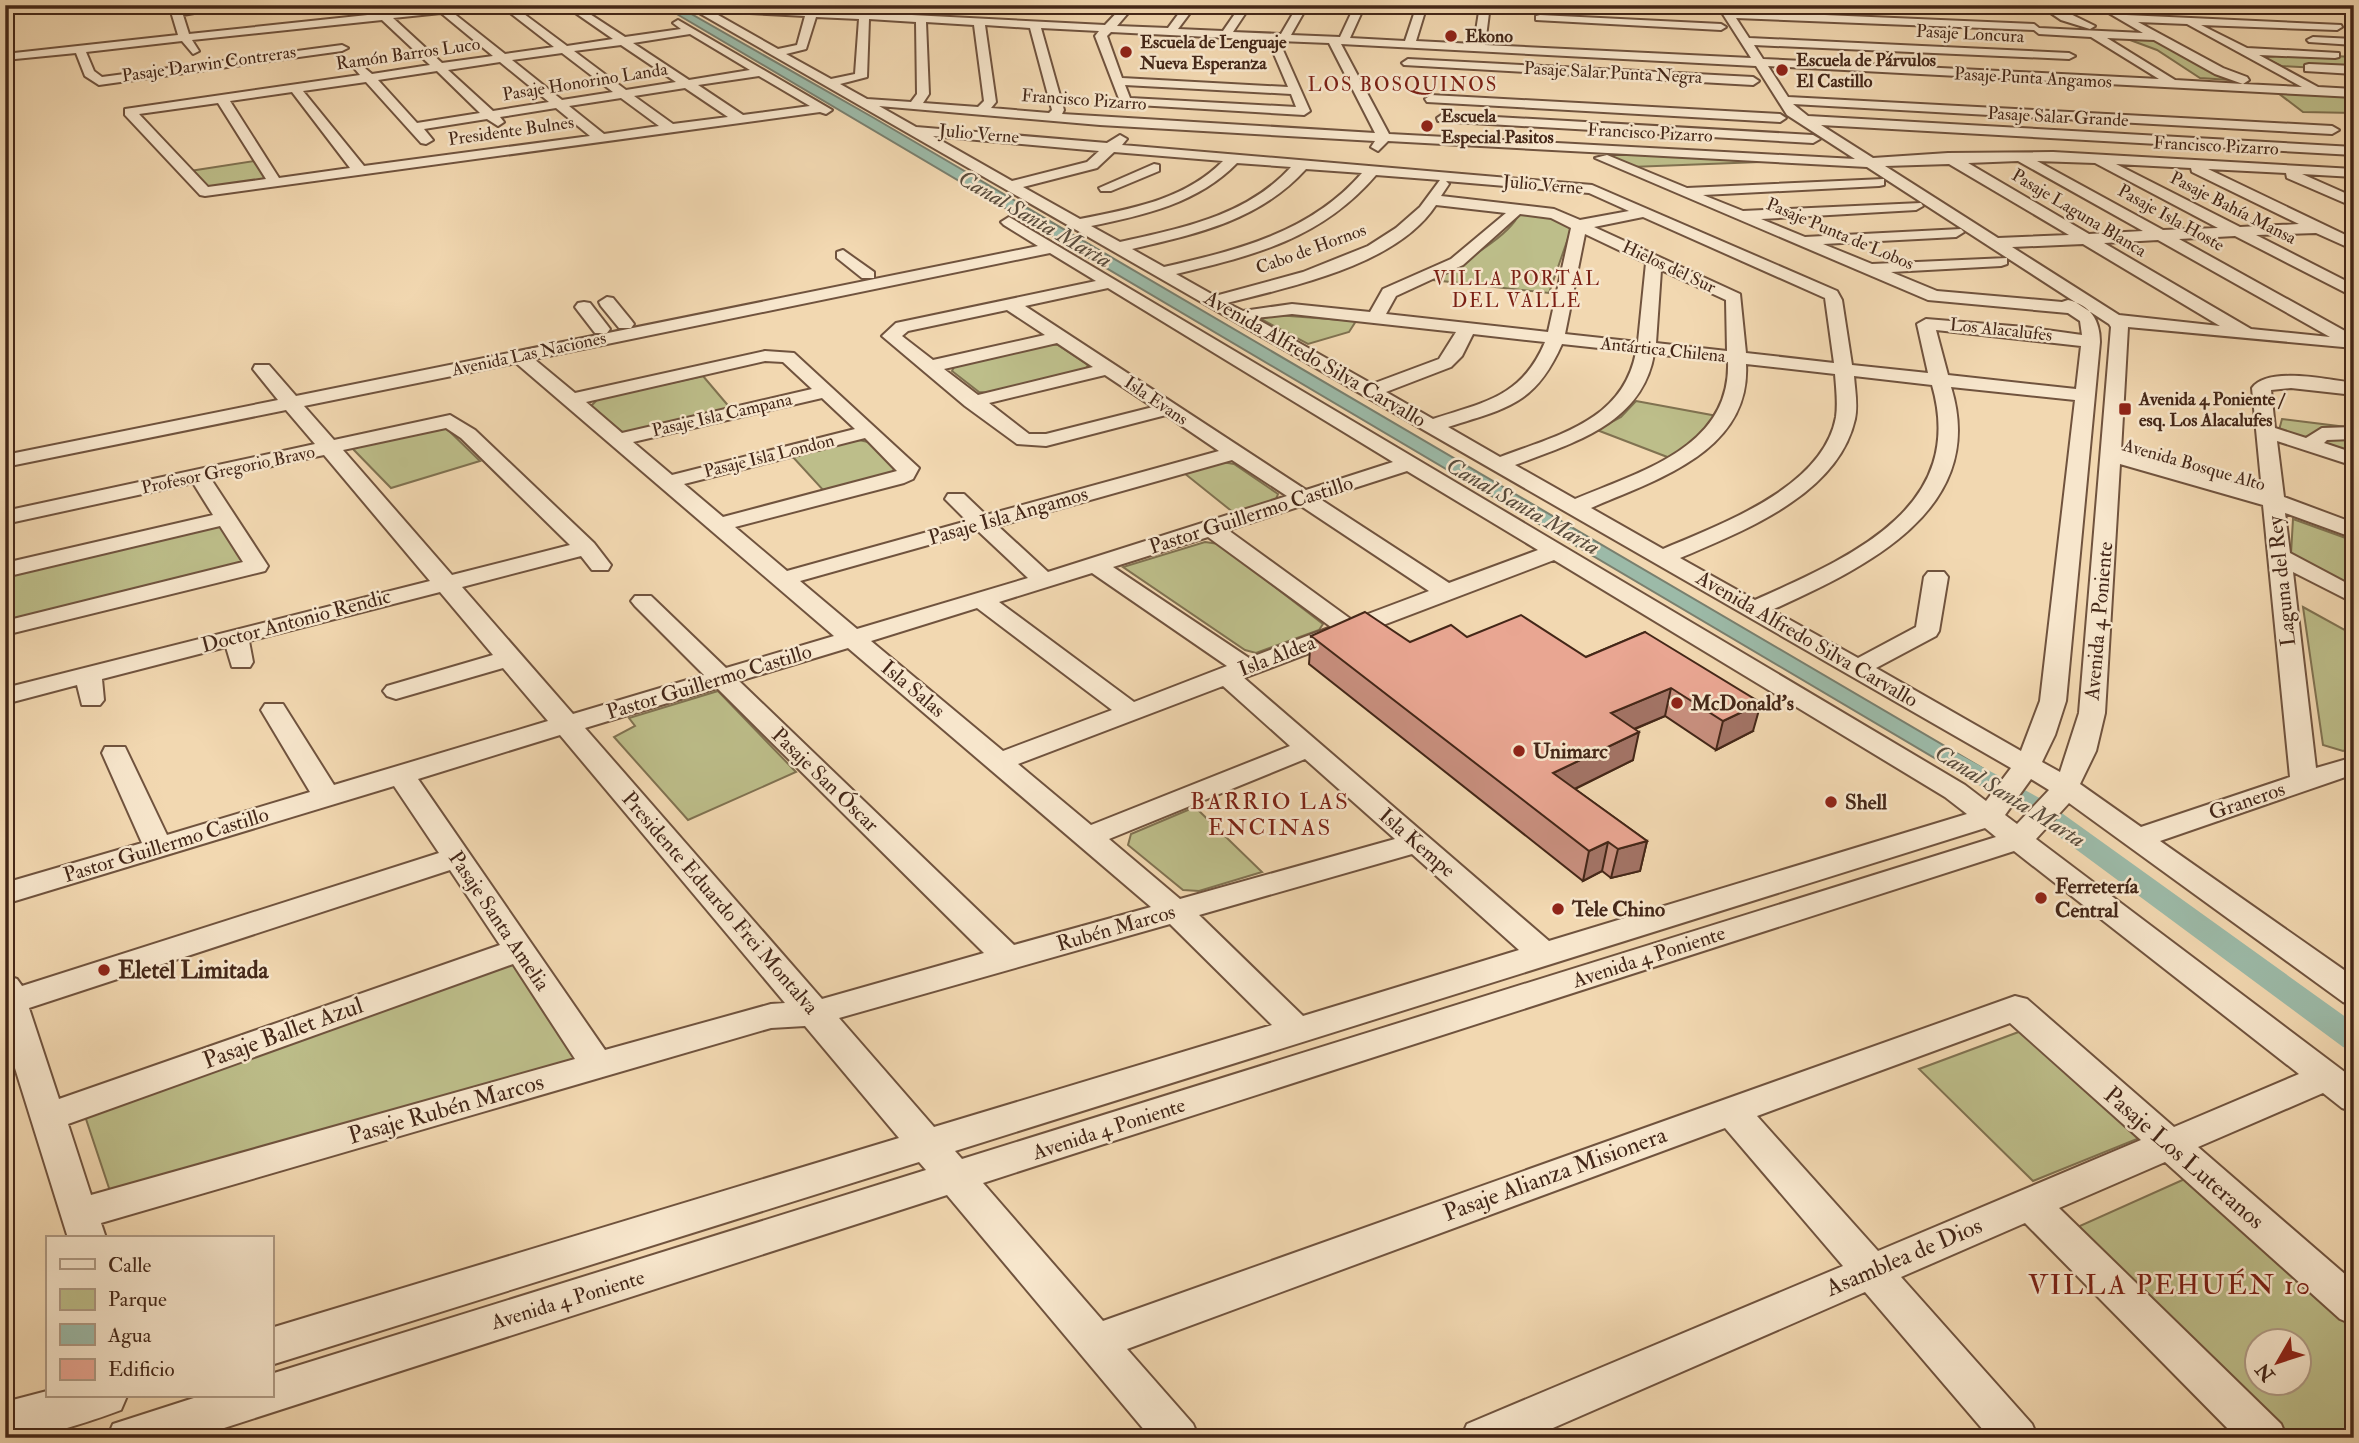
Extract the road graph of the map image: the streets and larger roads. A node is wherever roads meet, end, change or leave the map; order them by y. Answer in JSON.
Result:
{"nodes":[{"id":1,"x":41,"y":5,"type":"edge"},
{"id":2,"x":234,"y":5,"type":"edge"},
{"id":3,"x":487,"y":5,"type":"edge"},
{"id":4,"x":505,"y":5,"type":"edge"},
{"id":5,"x":569,"y":5,"type":"edge"},
{"id":6,"x":651,"y":5,"type":"edge"},
{"id":7,"x":722,"y":5,"type":"edge"},
{"id":8,"x":901,"y":5,"type":"edge"},
{"id":9,"x":957,"y":5,"type":"edge"},
{"id":10,"x":1130,"y":5,"type":"edge"},
{"id":11,"x":1191,"y":5,"type":"edge"},
{"id":12,"x":1246,"y":5,"type":"edge"},
{"id":13,"x":1303,"y":5,"type":"edge"},
{"id":14,"x":1360,"y":5,"type":"edge"},
{"id":15,"x":1422,"y":5,"type":"edge"},
{"id":16,"x":1485,"y":5,"type":"edge"},
{"id":17,"x":1541,"y":5,"type":"edge"},
{"id":18,"x":1708,"y":5,"type":"edge"},
{"id":19,"x":1786,"y":5,"type":"edge"},
{"id":20,"x":1840,"y":5,"type":"edge"},
{"id":21,"x":2045,"y":5,"type":"edge"},
{"id":22,"x":2100,"y":5,"type":"edge"},
{"id":23,"x":663,"y":6,"type":"edge"},
{"id":24,"x":2159,"y":6,"type":"edge"},
{"id":25,"x":692,"y":7,"type":"edge"},
{"id":26,"x":777,"y":7,"type":"edge"},
{"id":27,"x":440,"y":8,"type":"edge"},
{"id":28,"x":836,"y":8,"type":"edge"},
{"id":29,"x":5,"y":9,"type":"edge"},
{"id":30,"x":1725,"y":9,"type":"edge"},
{"id":31,"x":308,"y":11,"type":"dead end"},
{"id":32,"x":1900,"y":12,"type":"dead end"},
{"id":33,"x":1955,"y":12,"type":"dead end"},
{"id":34,"x":813,"y":13,"type":"junction"},
{"id":35,"x":2017,"y":13,"type":"dead end"},
{"id":36,"x":176,"y":14,"type":"edge"},
{"id":37,"x":889,"y":14,"type":"junction"},
{"id":38,"x":242,"y":16,"type":"dead end"},
{"id":39,"x":384,"y":16,"type":"junction"},
{"id":40,"x":864,"y":16,"type":"junction"},
{"id":41,"x":942,"y":16,"type":"junction"},
{"id":42,"x":1794,"y":16,"type":"junction"},
{"id":43,"x":2123,"y":18,"type":"junction"},
{"id":44,"x":921,"y":19,"type":"junction"},
{"id":45,"x":1851,"y":19,"type":"junction"},
{"id":46,"x":2186,"y":21,"type":"junction"},
{"id":47,"x":979,"y":22,"type":"junction"},
{"id":48,"x":1910,"y":22,"type":"junction"},
{"id":49,"x":318,"y":23,"type":"junction"},
{"id":50,"x":1035,"y":24,"type":"junction"},
{"id":51,"x":1655,"y":24,"type":"junction"},
{"id":52,"x":1969,"y":24,"type":"junction"},
{"id":53,"x":1109,"y":27,"type":"junction"},
{"id":54,"x":1736,"y":27,"type":"junction"},
{"id":55,"x":2337,"y":27,"type":"junction"},
{"id":56,"x":1173,"y":28,"type":"junction"},
{"id":57,"x":691,"y":31,"type":"junction"},
{"id":58,"x":1228,"y":31,"type":"junction"},
{"id":59,"x":1869,"y":33,"type":"dead end"},
{"id":60,"x":2035,"y":33,"type":"junction"},
{"id":61,"x":1286,"y":34,"type":"junction"},
{"id":62,"x":2093,"y":34,"type":"junction"},
{"id":63,"x":1539,"y":35,"type":"junction"},
{"id":64,"x":2117,"y":35,"type":"junction"},
{"id":65,"x":184,"y":36,"type":"junction"},
{"id":66,"x":1726,"y":36,"type":"junction"},
{"id":67,"x":2244,"y":36,"type":"dead end"},
{"id":68,"x":1272,"y":37,"type":"junction"},
{"id":69,"x":2156,"y":37,"type":"junction"},
{"id":70,"x":2218,"y":37,"type":"junction"},
{"id":71,"x":1599,"y":38,"type":"junction"},
{"id":72,"x":2183,"y":38,"type":"dead end"},
{"id":73,"x":1339,"y":39,"type":"junction"},
{"id":74,"x":2196,"y":39,"type":"dead end"},
{"id":75,"x":2295,"y":39,"type":"dead end"},
{"id":76,"x":2354,"y":39,"type":"edge"},
{"id":77,"x":622,"y":41,"type":"junction"},
{"id":78,"x":1410,"y":41,"type":"junction"},
{"id":79,"x":1744,"y":41,"type":"junction"},
{"id":80,"x":260,"y":44,"type":"junction"},
{"id":81,"x":1395,"y":44,"type":"junction"},
{"id":82,"x":1479,"y":44,"type":"junction"},
{"id":83,"x":1105,"y":46,"type":"junction"},
{"id":84,"x":79,"y":47,"type":"junction"},
{"id":85,"x":1118,"y":47,"type":"dead end"},
{"id":86,"x":342,"y":48,"type":"junction"},
{"id":87,"x":564,"y":49,"type":"junction"},
{"id":88,"x":2242,"y":50,"type":"junction"},
{"id":89,"x":194,"y":52,"type":"junction"},
{"id":90,"x":775,"y":52,"type":"junction"},
{"id":91,"x":181,"y":54,"type":"dead end"},
{"id":92,"x":1660,"y":54,"type":"junction"},
{"id":93,"x":2069,"y":56,"type":"junction"},
{"id":94,"x":2354,"y":56,"type":"edge"},
{"id":95,"x":5,"y":57,"type":"edge"},
{"id":96,"x":502,"y":58,"type":"junction"},
{"id":97,"x":1748,"y":60,"type":"junction"},
{"id":98,"x":354,"y":62,"type":"junction"},
{"id":99,"x":1111,"y":63,"type":"junction"},
{"id":100,"x":1125,"y":63,"type":"dead end"},
{"id":101,"x":1408,"y":63,"type":"junction"},
{"id":102,"x":341,"y":64,"type":"dead end"},
{"id":103,"x":100,"y":65,"type":"dead end"},
{"id":104,"x":87,"y":66,"type":"junction"},
{"id":105,"x":2272,"y":66,"type":"junction"},
{"id":106,"x":204,"y":67,"type":"junction"},
{"id":107,"x":440,"y":67,"type":"junction"},
{"id":108,"x":2354,"y":70,"type":"edge"},
{"id":109,"x":760,"y":72,"type":"junction"},
{"id":110,"x":1274,"y":72,"type":"dead end"},
{"id":111,"x":1288,"y":73,"type":"junction"},
{"id":112,"x":139,"y":76,"type":"junction"},
{"id":113,"x":369,"y":78,"type":"junction"},
{"id":114,"x":2093,"y":78,"type":"junction"},
{"id":115,"x":2169,"y":79,"type":"junction"},
{"id":116,"x":99,"y":80,"type":"joint"},
{"id":117,"x":1118,"y":81,"type":"junction"},
{"id":118,"x":1771,"y":82,"type":"junction"},
{"id":119,"x":829,"y":83,"type":"junction"},
{"id":120,"x":1794,"y":83,"type":"dead end"},
{"id":121,"x":686,"y":84,"type":"junction"},
{"id":122,"x":2261,"y":86,"type":"junction"},
{"id":123,"x":2312,"y":87,"type":"junction"},
{"id":124,"x":295,"y":88,"type":"junction"},
{"id":125,"x":1425,"y":89,"type":"junction"},
{"id":126,"x":2354,"y":91,"type":"edge"},
{"id":127,"x":1296,"y":92,"type":"junction"},
{"id":128,"x":624,"y":93,"type":"junction"},
{"id":129,"x":222,"y":99,"type":"junction"},
{"id":130,"x":1782,"y":100,"type":"junction"},
{"id":131,"x":860,"y":101,"type":"junction"},
{"id":132,"x":1125,"y":101,"type":"junction"},
{"id":133,"x":2281,"y":101,"type":"dead end"},
{"id":134,"x":559,"y":104,"type":"junction"},
{"id":135,"x":1766,"y":105,"type":"dead end"},
{"id":136,"x":914,"y":106,"type":"junction"},
{"id":137,"x":157,"y":108,"type":"junction"},
{"id":138,"x":981,"y":111,"type":"junction"},
{"id":139,"x":1304,"y":111,"type":"junction"},
{"id":140,"x":2297,"y":114,"type":"dead end"},
{"id":141,"x":491,"y":115,"type":"junction"},
{"id":142,"x":1053,"y":117,"type":"junction"},
{"id":143,"x":1443,"y":118,"type":"junction"},
{"id":144,"x":1780,"y":118,"type":"junction"},
{"id":145,"x":740,"y":119,"type":"junction"},
{"id":146,"x":1802,"y":119,"type":"junction"},
{"id":147,"x":2131,"y":119,"type":"junction"},
{"id":148,"x":1133,"y":123,"type":"junction"},
{"id":149,"x":1892,"y":125,"type":"junction"},
{"id":150,"x":414,"y":127,"type":"junction"},
{"id":151,"x":671,"y":129,"type":"junction"},
{"id":152,"x":1968,"y":129,"type":"junction"},
{"id":153,"x":2332,"y":130,"type":"junction"},
{"id":154,"x":915,"y":131,"type":"junction"},
{"id":155,"x":1314,"y":133,"type":"junction"},
{"id":156,"x":1384,"y":137,"type":"junction"},
{"id":157,"x":601,"y":138,"type":"junction"},
{"id":158,"x":1813,"y":139,"type":"junction"},
{"id":159,"x":2150,"y":139,"type":"junction"},
{"id":160,"x":2354,"y":139,"type":"edge"},
{"id":161,"x":518,"y":140,"type":"junction"},
{"id":162,"x":1114,"y":146,"type":"junction"},
{"id":163,"x":1534,"y":146,"type":"junction"},
{"id":164,"x":2354,"y":151,"type":"edge"},
{"id":165,"x":1603,"y":154,"type":"junction"},
{"id":166,"x":1304,"y":156,"type":"junction"},
{"id":167,"x":2018,"y":156,"type":"junction"},
{"id":168,"x":1235,"y":157,"type":"junction"},
{"id":169,"x":1451,"y":158,"type":"junction"},
{"id":170,"x":2094,"y":158,"type":"junction"},
{"id":171,"x":1950,"y":159,"type":"junction"},
{"id":172,"x":1782,"y":160,"type":"junction"},
{"id":173,"x":1373,"y":162,"type":"junction"},
{"id":174,"x":1527,"y":163,"type":"dead end"},
{"id":175,"x":1850,"y":163,"type":"junction"},
{"id":176,"x":1870,"y":163,"type":"junction"},
{"id":177,"x":2182,"y":163,"type":"junction"},
{"id":178,"x":449,"y":164,"type":"junction"},
{"id":179,"x":1105,"y":167,"type":"junction"},
{"id":180,"x":1630,"y":169,"type":"junction"},
{"id":181,"x":2278,"y":169,"type":"junction"},
{"id":182,"x":360,"y":171,"type":"junction"},
{"id":183,"x":2354,"y":173,"type":"edge"},
{"id":184,"x":1598,"y":174,"type":"dead end"},
{"id":185,"x":275,"y":182,"type":"junction"},
{"id":186,"x":1879,"y":182,"type":"junction"},
{"id":187,"x":1010,"y":186,"type":"junction"},
{"id":188,"x":1106,"y":188,"type":"dead end"},
{"id":189,"x":1683,"y":191,"type":"junction"},
{"id":190,"x":205,"y":192,"type":"joint"},
{"id":191,"x":1435,"y":200,"type":"junction"},
{"id":192,"x":2354,"y":204,"type":"edge"},
{"id":193,"x":1916,"y":206,"type":"junction"},
{"id":194,"x":1515,"y":208,"type":"junction"},
{"id":195,"x":1645,"y":212,"type":"junction"},
{"id":196,"x":1740,"y":215,"type":"junction"},
{"id":197,"x":1009,"y":222,"type":"dead end"},
{"id":198,"x":1079,"y":224,"type":"junction"},
{"id":199,"x":1579,"y":225,"type":"junction"},
{"id":200,"x":2318,"y":228,"type":"junction"},
{"id":201,"x":1956,"y":232,"type":"junction"},
{"id":202,"x":2237,"y":232,"type":"junction"},
{"id":203,"x":2161,"y":235,"type":"junction"},
{"id":204,"x":2085,"y":239,"type":"junction"},
{"id":205,"x":1802,"y":241,"type":"junction"},
{"id":206,"x":1993,"y":243,"type":"junction"},
{"id":207,"x":1046,"y":244,"type":"junction"},
{"id":208,"x":2354,"y":245,"type":"edge"},
{"id":209,"x":1119,"y":247,"type":"junction"},
{"id":210,"x":1654,"y":261,"type":"junction"},
{"id":211,"x":2001,"y":261,"type":"junction"},
{"id":212,"x":1869,"y":269,"type":"junction"},
{"id":213,"x":1163,"y":272,"type":"junction"},
{"id":214,"x":869,"y":275,"type":"junction"},
{"id":215,"x":846,"y":279,"type":"junction"},
{"id":216,"x":1110,"y":283,"type":"junction"},
{"id":217,"x":2354,"y":292,"type":"edge"},
{"id":218,"x":1214,"y":301,"type":"junction"},
{"id":219,"x":607,"y":302,"type":"dead end"},
{"id":220,"x":1010,"y":304,"type":"junction"},
{"id":221,"x":584,"y":307,"type":"dead end"},
{"id":222,"x":2072,"y":308,"type":"junction"},
{"id":223,"x":1241,"y":317,"type":"junction"},
{"id":224,"x":1375,"y":319,"type":"junction"},
{"id":225,"x":2115,"y":320,"type":"junction"},
{"id":226,"x":625,"y":324,"type":"junction"},
{"id":227,"x":601,"y":329,"type":"junction"},
{"id":228,"x":1467,"y":329,"type":"junction"},
{"id":229,"x":2247,"y":334,"type":"junction"},
{"id":230,"x":1061,"y":337,"type":"junction"},
{"id":231,"x":1556,"y":339,"type":"junction"},
{"id":232,"x":2091,"y":342,"type":"junction"},
{"id":233,"x":2354,"y":343,"type":"edge"},
{"id":234,"x":1644,"y":348,"type":"junction"},
{"id":235,"x":519,"y":356,"type":"junction"},
{"id":236,"x":1737,"y":358,"type":"junction"},
{"id":237,"x":928,"y":367,"type":"junction"},
{"id":238,"x":262,"y":369,"type":"dead end"},
{"id":239,"x":1107,"y":369,"type":"junction"},
{"id":240,"x":1842,"y":369,"type":"junction"},
{"id":241,"x":1938,"y":381,"type":"junction"},
{"id":242,"x":2354,"y":389,"type":"edge"},
{"id":243,"x":827,"y":391,"type":"junction"},
{"id":244,"x":1371,"y":391,"type":"junction"},
{"id":245,"x":2086,"y":397,"type":"junction"},
{"id":246,"x":287,"y":398,"type":"junction"},
{"id":247,"x":571,"y":400,"type":"junction"},
{"id":248,"x":972,"y":402,"type":"junction"},
{"id":249,"x":1168,"y":409,"type":"junction"},
{"id":250,"x":1432,"y":426,"type":"junction"},
{"id":251,"x":870,"y":431,"type":"junction"},
{"id":252,"x":2354,"y":433,"type":"edge"},
{"id":253,"x":2267,"y":437,"type":"junction"},
{"id":254,"x":618,"y":440,"type":"junction"},
{"id":255,"x":2310,"y":445,"type":"junction"},
{"id":256,"x":330,"y":448,"type":"junction"},
{"id":257,"x":2113,"y":448,"type":"junction"},
{"id":258,"x":5,"y":449,"type":"edge"},
{"id":259,"x":1233,"y":453,"type":"junction"},
{"id":260,"x":2354,"y":460,"type":"edge"},
{"id":261,"x":5,"y":461,"type":"edge"},
{"id":262,"x":1410,"y":463,"type":"junction"},
{"id":263,"x":1500,"y":464,"type":"junction"},
{"id":264,"x":199,"y":477,"type":"junction"},
{"id":265,"x":668,"y":482,"type":"junction"},
{"id":266,"x":2273,"y":495,"type":"junction"},
{"id":267,"x":956,"y":499,"type":"dead end"},
{"id":268,"x":1302,"y":499,"type":"junction"},
{"id":269,"x":1574,"y":506,"type":"junction"},
{"id":270,"x":2354,"y":517,"type":"edge"},
{"id":271,"x":5,"y":518,"type":"edge"},
{"id":272,"x":226,"y":518,"type":"junction"},
{"id":273,"x":982,"y":523,"type":"junction"},
{"id":274,"x":718,"y":524,"type":"junction"},
{"id":275,"x":1212,"y":529,"type":"junction"},
{"id":276,"x":2354,"y":531,"type":"edge"},
{"id":277,"x":1556,"y":551,"type":"junction"},
{"id":278,"x":593,"y":556,"type":"joint"},
{"id":279,"x":2279,"y":556,"type":"junction"},
{"id":280,"x":1663,"y":557,"type":"junction"},
{"id":281,"x":1095,"y":565,"type":"junction"},
{"id":282,"x":5,"y":570,"type":"edge"},
{"id":283,"x":1936,"y":578,"type":"dead end"},
{"id":284,"x":782,"y":579,"type":"junction"},
{"id":285,"x":1045,"y":581,"type":"junction"},
{"id":286,"x":445,"y":582,"type":"junction"},
{"id":287,"x":1446,"y":592,"type":"junction"},
{"id":288,"x":2354,"y":596,"type":"edge"},
{"id":289,"x":981,"y":600,"type":"junction"},
{"id":290,"x":643,"y":601,"type":"dead end"},
{"id":291,"x":1754,"y":609,"type":"junction"},
{"id":292,"x":5,"y":628,"type":"edge"},
{"id":293,"x":1349,"y":629,"type":"junction"},
{"id":294,"x":236,"y":636,"type":"junction"},
{"id":295,"x":853,"y":639,"type":"junction"},
{"id":296,"x":509,"y":658,"type":"junction"},
{"id":297,"x":241,"y":662,"type":"dead end"},
{"id":298,"x":1858,"y":668,"type":"junction"},
{"id":299,"x":1236,"y":672,"type":"junction"},
{"id":300,"x":89,"y":675,"type":"junction"},
{"id":301,"x":721,"y":678,"type":"junction"},
{"id":302,"x":396,"y":691,"type":"dead end"},
{"id":303,"x":5,"y":696,"type":"edge"},
{"id":304,"x":91,"y":700,"type":"dead end"},
{"id":305,"x":274,"y":710,"type":"dead end"},
{"id":306,"x":1130,"y":711,"type":"junction"},
{"id":307,"x":567,"y":725,"type":"junction"},
{"id":308,"x":2299,"y":741,"type":"junction"},
{"id":309,"x":1308,"y":748,"type":"junction"},
{"id":310,"x":115,"y":753,"type":"dead end"},
{"id":311,"x":998,"y":762,"type":"junction"},
{"id":312,"x":2354,"y":763,"type":"edge"},
{"id":313,"x":2024,"y":772,"type":"junction"},
{"id":314,"x":401,"y":775,"type":"junction"},
{"id":315,"x":2304,"y":781,"type":"junction"},
{"id":316,"x":2062,"y":794,"type":"junction"},
{"id":317,"x":327,"y":797,"type":"junction"},
{"id":318,"x":1993,"y":811,"type":"junction"},
{"id":319,"x":2025,"y":833,"type":"junction"},
{"id":320,"x":1088,"y":837,"type":"junction"},
{"id":321,"x":2139,"y":838,"type":"junction"},
{"id":322,"x":1417,"y":843,"type":"junction"},
{"id":323,"x":158,"y":847,"type":"junction"},
{"id":324,"x":457,"y":858,"type":"junction"},
{"id":325,"x":5,"y":894,"type":"edge"},
{"id":326,"x":1176,"y":911,"type":"junction"},
{"id":327,"x":519,"y":950,"type":"junction"},
{"id":328,"x":1545,"y":955,"type":"junction"},
{"id":329,"x":1008,"y":958,"type":"junction"},
{"id":330,"x":8,"y":994,"type":"edge"},
{"id":331,"x":2354,"y":994,"type":"edge"},
{"id":332,"x":2015,"y":1008,"type":"joint"},
{"id":333,"x":814,"y":1013,"type":"junction"},
{"id":334,"x":1298,"y":1031,"type":"junction"},
{"id":335,"x":598,"y":1066,"type":"junction"},
{"id":336,"x":2340,"y":1087,"type":"edge"},
{"id":337,"x":1731,"y":1110,"type":"junction"},
{"id":338,"x":48,"y":1116,"type":"junction"},
{"id":339,"x":2168,"y":1144,"type":"junction"},
{"id":340,"x":928,"y":1146,"type":"junction"},
{"id":341,"x":956,"y":1178,"type":"junction"},
{"id":342,"x":2030,"y":1203,"type":"junction"},
{"id":343,"x":83,"y":1226,"type":"edge"},
{"id":344,"x":1872,"y":1271,"type":"junction"},
{"id":345,"x":2354,"y":1307,"type":"edge"},
{"id":346,"x":1096,"y":1342,"type":"junction"},
{"id":347,"x":273,"y":1346,"type":"edge"},
{"id":348,"x":273,"y":1392,"type":"edge"},
{"id":349,"x":98,"y":1398,"type":"edge"},
{"id":350,"x":257,"y":1398,"type":"edge"},
{"id":351,"x":5,"y":1422,"type":"edge"},
{"id":352,"x":128,"y":1438,"type":"edge"},
{"id":353,"x":1178,"y":1438,"type":"edge"},
{"id":354,"x":1482,"y":1438,"type":"edge"},
{"id":355,"x":2017,"y":1438,"type":"edge"},
{"id":356,"x":2266,"y":1438,"type":"edge"}],
"edges":[{"from":1,"to":29,"type":"street"},
{"from":2,"to":36,"type":"street"},
{"from":3,"to":27,"type":"street"},
{"from":4,"to":87,"type":"street"},
{"from":5,"to":77,"type":"street"},
{"from":6,"to":23,"type":"street"},
{"from":6,"to":57,"type":"street"},
{"from":7,"to":26,"type":"street"},
{"from":8,"to":37,"type":"street"},
{"from":9,"to":41,"type":"street"},
{"from":10,"to":53,"type":"street"},
{"from":11,"to":56,"type":"street"},
{"from":12,"to":58,"type":"street"},
{"from":13,"to":61,"type":"street"},
{"from":14,"to":73,"type":"street"},
{"from":15,"to":78,"type":"street"},
{"from":16,"to":82,"type":"street"},
{"from":17,"to":63,"type":"street"},
{"from":18,"to":66,"type":"street"},
{"from":19,"to":42,"type":"street"},
{"from":20,"to":45,"type":"street"},
{"from":21,"to":64,"type":"street"},
{"from":22,"to":43,"type":"street"},
{"from":23,"to":25,"type":"street"},
{"from":24,"to":46,"type":"street"},
{"from":24,"to":55,"type":"street"},
{"from":25,"to":34,"type":"street"},
{"from":25,"to":90,"type":"street","name":"Avenida Alfredo Silva Carvallo"},
{"from":26,"to":28,"type":"street"},
{"from":27,"to":39,"type":"street"},
{"from":27,"to":96,"type":"street"},
{"from":28,"to":37,"type":"street"},
{"from":30,"to":42,"type":"street"},
{"from":30,"to":54,"type":"street"},
{"from":31,"to":49,"type":"street"},
{"from":32,"to":48,"type":"street"},
{"from":33,"to":52,"type":"street"},
{"from":34,"to":40,"type":"street"},
{"from":34,"to":90,"type":"street"},
{"from":35,"to":60,"type":"street"},
{"from":36,"to":38,"type":"street"},
{"from":36,"to":65,"type":"street"},
{"from":37,"to":41,"type":"street"},
{"from":39,"to":49,"type":"street"},
{"from":39,"to":107,"type":"street"},
{"from":40,"to":44,"type":"street"},
{"from":40,"to":119,"type":"street"},
{"from":41,"to":53,"type":"street"},
{"from":42,"to":45,"type":"street"},
{"from":43,"to":46,"type":"street"},
{"from":43,"to":69,"type":"street"},
{"from":44,"to":47,"type":"street"},
{"from":44,"to":136,"type":"street"},
{"from":45,"to":48,"type":"street"},
{"from":46,"to":55,"type":"street"},
{"from":46,"to":70,"type":"street"},
{"from":47,"to":50,"type":"street"},
{"from":47,"to":138,"type":"street"},
{"from":48,"to":52,"type":"street"},
{"from":49,"to":80,"type":"street"},
{"from":49,"to":86,"type":"street"},
{"from":50,"to":53,"type":"street"},
{"from":50,"to":142,"type":"street"},
{"from":51,"to":66,"type":"street"},
{"from":51,"to":71,"type":"street"},
{"from":51,"to":92,"type":"street"},
{"from":52,"to":60,"type":"street"},
{"from":53,"to":56,"type":"street"},
{"from":53,"to":68,"type":"street"},
{"from":53,"to":83,"type":"street"},
{"from":54,"to":59,"type":"street"},
{"from":54,"to":79,"type":"street"},
{"from":55,"to":76,"type":"street"},
{"from":56,"to":58,"type":"street"},
{"from":57,"to":77,"type":"street","name":"Ramón Barros Luco"},
{"from":57,"to":109,"type":"street"},
{"from":58,"to":61,"type":"street"},
{"from":60,"to":62,"type":"street"},
{"from":60,"to":93,"type":"street"},
{"from":61,"to":73,"type":"street"},
{"from":62,"to":64,"type":"street"},
{"from":62,"to":115,"type":"street"},
{"from":63,"to":71,"type":"street"},
{"from":63,"to":71,"type":"street"},
{"from":63,"to":82,"type":"street"},
{"from":64,"to":69,"type":"street"},
{"from":65,"to":80,"type":"street"},
{"from":65,"to":84,"type":"street"},
{"from":65,"to":89,"type":"street"},
{"from":66,"to":97,"type":"street"},
{"from":67,"to":70,"type":"street"},
{"from":68,"to":73,"type":"street"},
{"from":68,"to":111,"type":"street"},
{"from":69,"to":72,"type":"street"},
{"from":69,"to":122,"type":"street"},
{"from":70,"to":74,"type":"street"},
{"from":70,"to":88,"type":"street"},
{"from":71,"to":92,"type":"street"},
{"from":73,"to":78,"type":"street"},
{"from":73,"to":81,"type":"street"},
{"from":73,"to":156,"type":"street"},
{"from":75,"to":76,"type":"street"},
{"from":77,"to":87,"type":"street","name":"Ramón Barros Luco"},
{"from":77,"to":121,"type":"street"},
{"from":78,"to":82,"type":"street"},
{"from":79,"to":93,"type":"street","name":"Pasaje Loncura"},
{"from":79,"to":97,"type":"street"},
{"from":80,"to":86,"type":"street"},
{"from":80,"to":106,"type":"street"},
{"from":81,"to":97,"type":"street"},
{"from":81,"to":101,"type":"street"},
{"from":83,"to":85,"type":"street"},
{"from":83,"to":99,"type":"street"},
{"from":84,"to":95,"type":"street"},
{"from":84,"to":104,"type":"street"},
{"from":86,"to":98,"type":"street"},
{"from":87,"to":96,"type":"street","name":"Ramón Barros Luco"},
{"from":87,"to":128,"type":"street"},
{"from":88,"to":94,"type":"street"},
{"from":88,"to":105,"type":"street"},
{"from":89,"to":91,"type":"street"},
{"from":89,"to":106,"type":"street"},
{"from":90,"to":119,"type":"street","name":"Avenida Alfredo Silva Carvallo"},
{"from":92,"to":97,"type":"street"},
{"from":93,"to":114,"type":"street"},
{"from":96,"to":107,"type":"street","name":"Ramón Barros Luco"},
{"from":96,"to":134,"type":"street"},
{"from":97,"to":101,"type":"street"},
{"from":97,"to":114,"type":"street"},
{"from":97,"to":118,"type":"street"},
{"from":98,"to":102,"type":"street"},
{"from":98,"to":113,"type":"street"},
{"from":99,"to":100,"type":"street"},
{"from":99,"to":117,"type":"street"},
{"from":101,"to":125,"type":"street"},
{"from":103,"to":104,"type":"street"},
{"from":104,"to":116,"type":"street"},
{"from":105,"to":108,"type":"street"},
{"from":105,"to":123,"type":"street"},
{"from":106,"to":112,"type":"street"},
{"from":107,"to":113,"type":"street","name":"Ramón Barros Luco"},
{"from":107,"to":141,"type":"street"},
{"from":109,"to":121,"type":"street","name":"Pasaje Honorino Landa"},
{"from":109,"to":145,"type":"street","name":"Presidente Bulnes"},
{"from":110,"to":111,"type":"street"},
{"from":111,"to":127,"type":"street"},
{"from":112,"to":116,"type":"street"},
{"from":112,"to":137,"type":"street"},
{"from":113,"to":124,"type":"street","name":"Ramón Barros Luco"},
{"from":113,"to":150,"type":"street"},
{"from":114,"to":115,"type":"street"},
{"from":114,"to":122,"type":"street"},
{"from":114,"to":147,"type":"street"},
{"from":115,"to":122,"type":"street"},
{"from":117,"to":127,"type":"street"},
{"from":117,"to":132,"type":"street"},
{"from":118,"to":120,"type":"street"},
{"from":118,"to":130,"type":"street"},
{"from":119,"to":131,"type":"street","name":"Avenida Alfredo Silva Carvallo"},
{"from":121,"to":128,"type":"street","name":"Pasaje Honorino Landa"},
{"from":121,"to":145,"type":"street"},
{"from":122,"to":123,"type":"street"},
{"from":122,"to":126,"type":"street"},
{"from":122,"to":133,"type":"street"},
{"from":123,"to":126,"type":"street"},
{"from":124,"to":129,"type":"street","name":"Ramón Barros Luco"},
{"from":124,"to":182,"type":"street"},
{"from":125,"to":143,"type":"street"},
{"from":125,"to":144,"type":"street"},
{"from":127,"to":139,"type":"street"},
{"from":128,"to":134,"type":"street","name":"Pasaje Honorino Landa"},
{"from":128,"to":151,"type":"street"},
{"from":129,"to":137,"type":"street","name":"Ramón Barros Luco"},
{"from":129,"to":185,"type":"street"},
{"from":130,"to":146,"type":"street"},
{"from":130,"to":147,"type":"street"},
{"from":131,"to":136,"type":"street","name":"Francisco Pizarro"},
{"from":131,"to":154,"type":"street","name":"Avenida Alfredo Silva Carvallo"},
{"from":132,"to":139,"type":"street"},
{"from":132,"to":148,"type":"street"},
{"from":134,"to":141,"type":"street","name":"Pasaje Honorino Landa"},
{"from":134,"to":157,"type":"street"},
{"from":135,"to":144,"type":"street","name":"Avenida 4 Poniente"},
{"from":136,"to":138,"type":"street","name":"Francisco Pizarro"},
{"from":137,"to":190,"type":"street","name":"Ramón Barros Luco"},
{"from":138,"to":142,"type":"street","name":"Francisco Pizarro"},
{"from":139,"to":155,"type":"street"},
{"from":140,"to":153,"type":"street"},
{"from":141,"to":150,"type":"street","name":"Pasaje Honorino Landa"},
{"from":141,"to":161,"type":"street"},
{"from":142,"to":148,"type":"street","name":"Francisco Pizarro"},
{"from":143,"to":158,"type":"street"},
{"from":143,"to":169,"type":"street"},
{"from":144,"to":158,"type":"street","name":"Avenida 4 Poniente"},
{"from":145,"to":151,"type":"street","name":"Presidente Bulnes"},
{"from":146,"to":149,"type":"street","name":"Pasaje Salar Grande"},
{"from":146,"to":176,"type":"street"},
{"from":147,"to":153,"type":"street"},
{"from":147,"to":159,"type":"street"},
{"from":148,"to":155,"type":"street","name":"Francisco Pizarro"},
{"from":148,"to":162,"type":"street"},
{"from":149,"to":152,"type":"street","name":"Pasaje Salar Grande"},
{"from":149,"to":171,"type":"street","name":"Pasaje Laguna Blanca"},
{"from":150,"to":178,"type":"street"},
{"from":151,"to":157,"type":"street","name":"Presidente Bulnes"},
{"from":152,"to":159,"type":"street","name":"Pasaje Salar Grande"},
{"from":152,"to":167,"type":"street","name":"Pasaje Isla Hoste"},
{"from":153,"to":160,"type":"street"},
{"from":154,"to":162,"type":"street","name":"Julio Verne"},
{"from":154,"to":187,"type":"street","name":"Avenida Alfredo Silva Carvallo"},
{"from":155,"to":156,"type":"street","name":"Francisco Pizarro"},
{"from":155,"to":166,"type":"street"},
{"from":156,"to":169,"type":"street","name":"Francisco Pizarro"},
{"from":156,"to":173,"type":"street"},
{"from":157,"to":161,"type":"street","name":"Presidente Bulnes"},
{"from":158,"to":175,"type":"street","name":"Avenida 4 Poniente"},
{"from":159,"to":164,"type":"street","name":"Pasaje Salar Grande"},
{"from":159,"to":177,"type":"street"},
{"from":161,"to":178,"type":"street","name":"Presidente Bulnes"},
{"from":162,"to":168,"type":"street","name":"Julio Verne"},
{"from":162,"to":179,"type":"street"},
{"from":163,"to":165,"type":"street","name":"Francisco Pizarro"},
{"from":163,"to":169,"type":"street","name":"Francisco Pizarro"},
{"from":163,"to":174,"type":"street"},
{"from":165,"to":172,"type":"street","name":"Francisco Pizarro"},
{"from":165,"to":180,"type":"street","name":"Pasaje Punta de Lobos"},
{"from":165,"to":184,"type":"street"},
{"from":166,"to":168,"type":"street","name":"Julio Verne"},
{"from":166,"to":173,"type":"street","name":"Julio Verne"},
{"from":166,"to":209,"type":"street"},
{"from":167,"to":170,"type":"street","name":"Francisco Pizarro"},
{"from":167,"to":171,"type":"street","name":"Francisco Pizarro"},
{"from":167,"to":203,"type":"street","name":"Pasaje Isla Hoste"},
{"from":168,"to":198,"type":"street"},
{"from":169,"to":173,"type":"street","name":"Julio Verne"},
{"from":169,"to":191,"type":"street","name":"Cabo de Hornos"},
{"from":169,"to":195,"type":"street","name":"Julio Verne"},
{"from":170,"to":177,"type":"street","name":"Francisco Pizarro"},
{"from":170,"to":202,"type":"street","name":"Pasaje Bahía Mansa"},
{"from":171,"to":176,"type":"street","name":"Francisco Pizarro"},
{"from":171,"to":204,"type":"street","name":"Pasaje Laguna Blanca"},
{"from":172,"to":175,"type":"street","name":"Francisco Pizarro"},
{"from":172,"to":180,"type":"street"},
{"from":173,"to":213,"type":"street"},
{"from":175,"to":176,"type":"street","name":"Francisco Pizarro"},
{"from":175,"to":186,"type":"street","name":"Avenida 4 Poniente"},
{"from":176,"to":206,"type":"street"},
{"from":177,"to":181,"type":"street","name":"Francisco Pizarro"},
{"from":177,"to":200,"type":"street"},
{"from":178,"to":182,"type":"street","name":"Presidente Bulnes"},
{"from":179,"to":187,"type":"street"},
{"from":179,"to":188,"type":"street"},
{"from":180,"to":189,"type":"street","name":"Pasaje Punta de Lobos"},
{"from":181,"to":183,"type":"street","name":"Francisco Pizarro"},
{"from":181,"to":192,"type":"street"},
{"from":182,"to":185,"type":"street","name":"Presidente Bulnes"},
{"from":185,"to":190,"type":"street","name":"Presidente Bulnes"},
{"from":186,"to":189,"type":"street"},
{"from":186,"to":193,"type":"street","name":"Avenida 4 Poniente"},
{"from":187,"to":198,"type":"street","name":"Avenida Alfredo Silva Carvallo"},
{"from":189,"to":196,"type":"street","name":"Pasaje Punta de Lobos"},
{"from":191,"to":194,"type":"street","name":"Hielos del Sur"},
{"from":191,"to":218,"type":"street","name":"Cabo de Hornos"},
{"from":193,"to":196,"type":"street"},
{"from":193,"to":201,"type":"street","name":"Avenida 4 Poniente"},
{"from":194,"to":199,"type":"street","name":"Hielos del Sur"},
{"from":194,"to":224,"type":"street"},
{"from":195,"to":199,"type":"street"},
{"from":195,"to":240,"type":"street","name":"Julio Verne"},
{"from":196,"to":205,"type":"street","name":"Pasaje Punta de Lobos"},
{"from":197,"to":207,"type":"street","name":"Avenida Alfredo Silva Carvallo"},
{"from":198,"to":209,"type":"street","name":"Avenida Alfredo Silva Carvallo"},
{"from":199,"to":210,"type":"street","name":"Hielos del Sur"},
{"from":199,"to":231,"type":"street"},
{"from":200,"to":202,"type":"street"},
{"from":200,"to":208,"type":"street"},
{"from":201,"to":205,"type":"street"},
{"from":201,"to":211,"type":"street","name":"Avenida 4 Poniente"},
{"from":202,"to":203,"type":"street"},
{"from":202,"to":217,"type":"street","name":"Pasaje Bahía Mansa"},
{"from":203,"to":204,"type":"street"},
{"from":203,"to":233,"type":"street","name":"Pasaje Isla Hoste"},
{"from":204,"to":206,"type":"street"},
{"from":204,"to":229,"type":"street","name":"Pasaje Laguna Blanca"},
{"from":205,"to":212,"type":"street","name":"Pasaje Punta de Lobos"},
{"from":206,"to":225,"type":"street"},
{"from":207,"to":214,"type":"street","name":"Avenida Las Naciones"},
{"from":207,"to":216,"type":"street","name":"Avenida Alfredo Silva Carvallo"},
{"from":207,"to":235,"type":"street","name":"Avenida Las Naciones"},
{"from":209,"to":213,"type":"street","name":"Avenida Alfredo Silva Carvallo"},
{"from":210,"to":234,"type":"street"},
{"from":210,"to":236,"type":"street","name":"Hielos del Sur"},
{"from":211,"to":212,"type":"street"},
{"from":211,"to":222,"type":"street","name":"Avenida 4 Poniente"},
{"from":212,"to":222,"type":"street","name":"Pasaje Punta de Lobos"},
{"from":213,"to":218,"type":"street","name":"Avenida Alfredo Silva Carvallo"},
{"from":214,"to":215,"type":"street","name":"Avenida Las Naciones"},
{"from":214,"to":215,"type":"street"},
{"from":215,"to":226,"type":"street","name":"Avenida Las Naciones"},
{"from":216,"to":220,"type":"street"},
{"from":216,"to":262,"type":"street","name":"Avenida Alfredo Silva Carvallo"},
{"from":218,"to":223,"type":"street","name":"Avenida Alfredo Silva Carvallo"},
{"from":219,"to":226,"type":"street"},
{"from":220,"to":230,"type":"street","name":"Isla Evans"},
{"from":220,"to":237,"type":"street"},
{"from":221,"to":227,"type":"street"},
{"from":222,"to":232,"type":"street","name":"Avenida 4 Poniente"},
{"from":223,"to":224,"type":"street","name":"Antártica Chilena"},
{"from":223,"to":244,"type":"street","name":"Avenida Alfredo Silva Carvallo"},
{"from":224,"to":228,"type":"street","name":"Antártica Chilena"},
{"from":225,"to":229,"type":"street"},
{"from":225,"to":257,"type":"street","name":"Avenida 4 Poniente"},
{"from":226,"to":227,"type":"street","name":"Avenida Las Naciones"},
{"from":227,"to":246,"type":"street","name":"Avenida Las Naciones"},
{"from":228,"to":231,"type":"street","name":"Antártica Chilena"},
{"from":228,"to":244,"type":"street"},
{"from":229,"to":233,"type":"street"},
{"from":230,"to":237,"type":"street"},
{"from":230,"to":239,"type":"street","name":"Isla Evans"},
{"from":231,"to":234,"type":"street","name":"Antártica Chilena"},
{"from":231,"to":250,"type":"street"},
{"from":232,"to":241,"type":"street","name":"Los Alacalufes"},
{"from":232,"to":245,"type":"street","name":"Avenida 4 Poniente"},
{"from":234,"to":236,"type":"street","name":"Antártica Chilena"},
{"from":234,"to":263,"type":"street"},
{"from":235,"to":246,"type":"street","name":"Avenida Las Naciones"},
{"from":235,"to":247,"type":"street","name":"Isla Salas"},
{"from":236,"to":240,"type":"street","name":"Antártica Chilena"},
{"from":236,"to":269,"type":"street","name":"Hielos del Sur"},
{"from":237,"to":248,"type":"street"},
{"from":238,"to":246,"type":"street","name":"Presidente Eduardo Frei Montalva"},
{"from":239,"to":248,"type":"street"},
{"from":239,"to":249,"type":"street","name":"Isla Evans"},
{"from":240,"to":241,"type":"street","name":"Antártica Chilena"},
{"from":240,"to":280,"type":"street","name":"Julio Verne"},
{"from":241,"to":245,"type":"street","name":"Antártica Chilena"},
{"from":241,"to":291,"type":"street"},
{"from":242,"to":253,"type":"street","name":"Laguna del Rey"},
{"from":243,"to":247,"type":"street"},
{"from":243,"to":251,"type":"street"},
{"from":243,"to":254,"type":"street","name":"Pasaje Isla Campana"},
{"from":244,"to":250,"type":"street","name":"Avenida Alfredo Silva Carvallo"},
{"from":245,"to":313,"type":"street","name":"Avenida 4 Poniente"},
{"from":246,"to":256,"type":"street","name":"Presidente Eduardo Frei Montalva"},
{"from":246,"to":258,"type":"street","name":"Avenida Las Naciones"},
{"from":246,"to":261,"type":"street","name":"Avenida Las Naciones"},
{"from":247,"to":254,"type":"street","name":"Isla Salas"},
{"from":248,"to":249,"type":"street"},
{"from":249,"to":259,"type":"street","name":"Isla Evans"},
{"from":250,"to":263,"type":"street","name":"Avenida Alfredo Silva Carvallo"},
{"from":251,"to":265,"type":"street","name":"Pasaje Isla London"},
{"from":251,"to":274,"type":"street"},
{"from":252,"to":255,"type":"street"},
{"from":253,"to":255,"type":"street"},
{"from":253,"to":266,"type":"street","name":"Laguna del Rey"},
{"from":254,"to":265,"type":"street","name":"Isla Salas"},
{"from":255,"to":260,"type":"street"},
{"from":256,"to":264,"type":"street","name":"Profesor Gregorio Bravo"},
{"from":256,"to":278,"type":"street","name":"Profesor Gregorio Bravo"},
{"from":256,"to":286,"type":"street","name":"Presidente Eduardo Frei Montalva"},
{"from":257,"to":266,"type":"street","name":"Avenida Bosque Alto"},
{"from":257,"to":316,"type":"street","name":"Avenida 4 Poniente"},
{"from":259,"to":268,"type":"street","name":"Isla Evans"},
{"from":259,"to":273,"type":"street","name":"Pasaje Isla Angamos"},
{"from":262,"to":268,"type":"street","name":"Pastor Guillermo Castillo"},
{"from":262,"to":277,"type":"street","name":"Avenida Alfredo Silva Carvallo"},
{"from":263,"to":269,"type":"street","name":"Avenida Alfredo Silva Carvallo"},
{"from":264,"to":271,"type":"street","name":"Profesor Gregorio Bravo"},
{"from":264,"to":272,"type":"street"},
{"from":265,"to":274,"type":"street","name":"Isla Salas"},
{"from":266,"to":270,"type":"street","name":"Avenida Bosque Alto"},
{"from":266,"to":276,"type":"street","name":"Avenida Bosque Alto"},
{"from":266,"to":279,"type":"street","name":"Laguna del Rey"},
{"from":267,"to":273,"type":"street"},
{"from":268,"to":275,"type":"street","name":"Pastor Guillermo Castillo"},
{"from":268,"to":287,"type":"street","name":"Isla Evans"},
{"from":269,"to":280,"type":"street","name":"Avenida Alfredo Silva Carvallo"},
{"from":272,"to":282,"type":"street"},
{"from":272,"to":292,"type":"street"},
{"from":273,"to":284,"type":"street","name":"Pasaje Isla Angamos"},
{"from":273,"to":285,"type":"street"},
{"from":274,"to":284,"type":"street","name":"Isla Salas"},
{"from":275,"to":281,"type":"street","name":"Pastor Guillermo Castillo"},
{"from":275,"to":293,"type":"street"},
{"from":277,"to":287,"type":"street","name":"Isla Aldea"},
{"from":277,"to":318,"type":"street","name":"Avenida Alfredo Silva Carvallo"},
{"from":278,"to":286,"type":"street","name":"Doctor Antonio Rendic"},
{"from":279,"to":288,"type":"street"},
{"from":279,"to":308,"type":"street","name":"Laguna del Rey"},
{"from":280,"to":291,"type":"street","name":"Avenida Alfredo Silva Carvallo"},
{"from":281,"to":285,"type":"street","name":"Pastor Guillermo Castillo"},
{"from":281,"to":299,"type":"street"},
{"from":283,"to":298,"type":"street"},
{"from":284,"to":295,"type":"street","name":"Isla Salas"},
{"from":285,"to":289,"type":"street","name":"Pastor Guillermo Castillo"},
{"from":286,"to":294,"type":"street","name":"Doctor Antonio Rendic"},
{"from":286,"to":296,"type":"street","name":"Presidente Eduardo Frei Montalva"},
{"from":287,"to":293,"type":"street","name":"Isla Aldea"},
{"from":289,"to":295,"type":"street","name":"Pastor Guillermo Castillo"},
{"from":289,"to":306,"type":"street"},
{"from":290,"to":301,"type":"street","name":"Pasaje San Óscar"},
{"from":291,"to":298,"type":"street","name":"Avenida Alfredo Silva Carvallo"},
{"from":293,"to":299,"type":"street","name":"Isla Aldea"},
{"from":294,"to":297,"type":"street"},
{"from":294,"to":300,"type":"street","name":"Doctor Antonio Rendic"},
{"from":295,"to":301,"type":"street","name":"Pastor Guillermo Castillo"},
{"from":295,"to":311,"type":"street","name":"Isla Salas"},
{"from":296,"to":302,"type":"street"},
{"from":296,"to":307,"type":"street","name":"Presidente Eduardo Frei Montalva"},
{"from":298,"to":313,"type":"street","name":"Avenida Alfredo Silva Carvallo"},
{"from":299,"to":306,"type":"street","name":"Isla Aldea"},
{"from":299,"to":309,"type":"street","name":"Isla Kempe"},
{"from":300,"to":303,"type":"street","name":"Doctor Antonio Rendic"},
{"from":300,"to":304,"type":"street"},
{"from":301,"to":307,"type":"street","name":"Pastor Guillermo Castillo"},
{"from":301,"to":329,"type":"street","name":"Pasaje San Óscar"},
{"from":305,"to":317,"type":"street"},
{"from":306,"to":311,"type":"street","name":"Isla Aldea"},
{"from":307,"to":314,"type":"street","name":"Pastor Guillermo Castillo"},
{"from":307,"to":333,"type":"street","name":"Presidente Eduardo Frei Montalva"},
{"from":308,"to":312,"type":"street"},
{"from":308,"to":315,"type":"street","name":"Laguna del Rey"},
{"from":309,"to":320,"type":"street"},
{"from":309,"to":322,"type":"street","name":"Isla Kempe"},
{"from":310,"to":323,"type":"street"},
{"from":311,"to":320,"type":"street","name":"Isla Salas"},
{"from":312,"to":315,"type":"street","name":"Graneros"},
{"from":313,"to":316,"type":"street","name":"Avenida Alfredo Silva Carvallo"},
{"from":313,"to":318,"type":"street","name":"Avenida 4 Poniente"},
{"from":314,"to":317,"type":"street","name":"Pastor Guillermo Castillo"},
{"from":314,"to":324,"type":"street","name":"Pasaje Santa Amelia"},
{"from":315,"to":321,"type":"street","name":"Graneros"},
{"from":316,"to":319,"type":"street","name":"Avenida 4 Poniente"},
{"from":316,"to":321,"type":"street","name":"Avenida Alfredo Silva Carvallo"},
{"from":317,"to":323,"type":"street","name":"Pastor Guillermo Castillo"},
{"from":318,"to":319,"type":"street","name":"Avenida Alfredo Silva Carvallo"},
{"from":318,"to":328,"type":"street","name":"Avenida 4 Poniente"},
{"from":319,"to":336,"type":"street","name":"Avenida Alfredo Silva Carvallo"},
{"from":319,"to":341,"type":"street","name":"Avenida 4 Poniente"},
{"from":320,"to":326,"type":"street","name":"Isla Salas"},
{"from":321,"to":331,"type":"street","name":"Avenida Alfredo Silva Carvallo"},
{"from":322,"to":326,"type":"street","name":"Rubén Marcos"},
{"from":322,"to":328,"type":"street","name":"Isla Kempe"},
{"from":323,"to":325,"type":"street","name":"Pastor Guillermo Castillo"},
{"from":324,"to":327,"type":"street","name":"Pasaje Santa Amelia"},
{"from":324,"to":330,"type":"street"},
{"from":326,"to":329,"type":"street","name":"Rubén Marcos"},
{"from":326,"to":334,"type":"street","name":"Isla Salas"},
{"from":327,"to":335,"type":"street","name":"Pasaje Santa Amelia"},
{"from":327,"to":338,"type":"street","name":"Pasaje Ballet Azul"},
{"from":328,"to":334,"type":"street","name":"Avenida 4 Poniente"},
{"from":329,"to":333,"type":"street","name":"Rubén Marcos"},
{"from":330,"to":338,"type":"street"},
{"from":332,"to":337,"type":"street","name":"Pasaje Alianza Misionera"},
{"from":332,"to":339,"type":"street","name":"Pasaje Los Luteranos"},
{"from":333,"to":335,"type":"street","name":"Pasaje Rubén Marcos"},
{"from":333,"to":340,"type":"street","name":"Presidente Eduardo Frei Montalva"},
{"from":334,"to":340,"type":"street","name":"Avenida 4 Poniente"},
{"from":335,"to":343,"type":"street","name":"Pasaje Rubén Marcos"},
{"from":336,"to":339,"type":"street","name":"Asamblea de Dios"},
{"from":337,"to":344,"type":"street"},
{"from":337,"to":346,"type":"street","name":"Pasaje Alianza Misionera"},
{"from":338,"to":343,"type":"street"},
{"from":339,"to":342,"type":"street","name":"Asamblea de Dios"},
{"from":339,"to":345,"type":"street","name":"Pasaje Los Luteranos"},
{"from":340,"to":341,"type":"street","name":"Presidente Eduardo Frei Montalva"},
{"from":340,"to":347,"type":"street","name":"Avenida 4 Poniente"},
{"from":341,"to":346,"type":"street","name":"Presidente Eduardo Frei Montalva"},
{"from":341,"to":348,"type":"street","name":"Avenida 4 Poniente"},
{"from":342,"to":344,"type":"street","name":"Asamblea de Dios"},
{"from":342,"to":356,"type":"street"},
{"from":344,"to":354,"type":"street","name":"Asamblea de Dios"},
{"from":344,"to":355,"type":"street"},
{"from":346,"to":353,"type":"street","name":"Presidente Eduardo Frei Montalva"},
{"from":349,"to":351,"type":"street"},
{"from":350,"to":352,"type":"street"}]}
